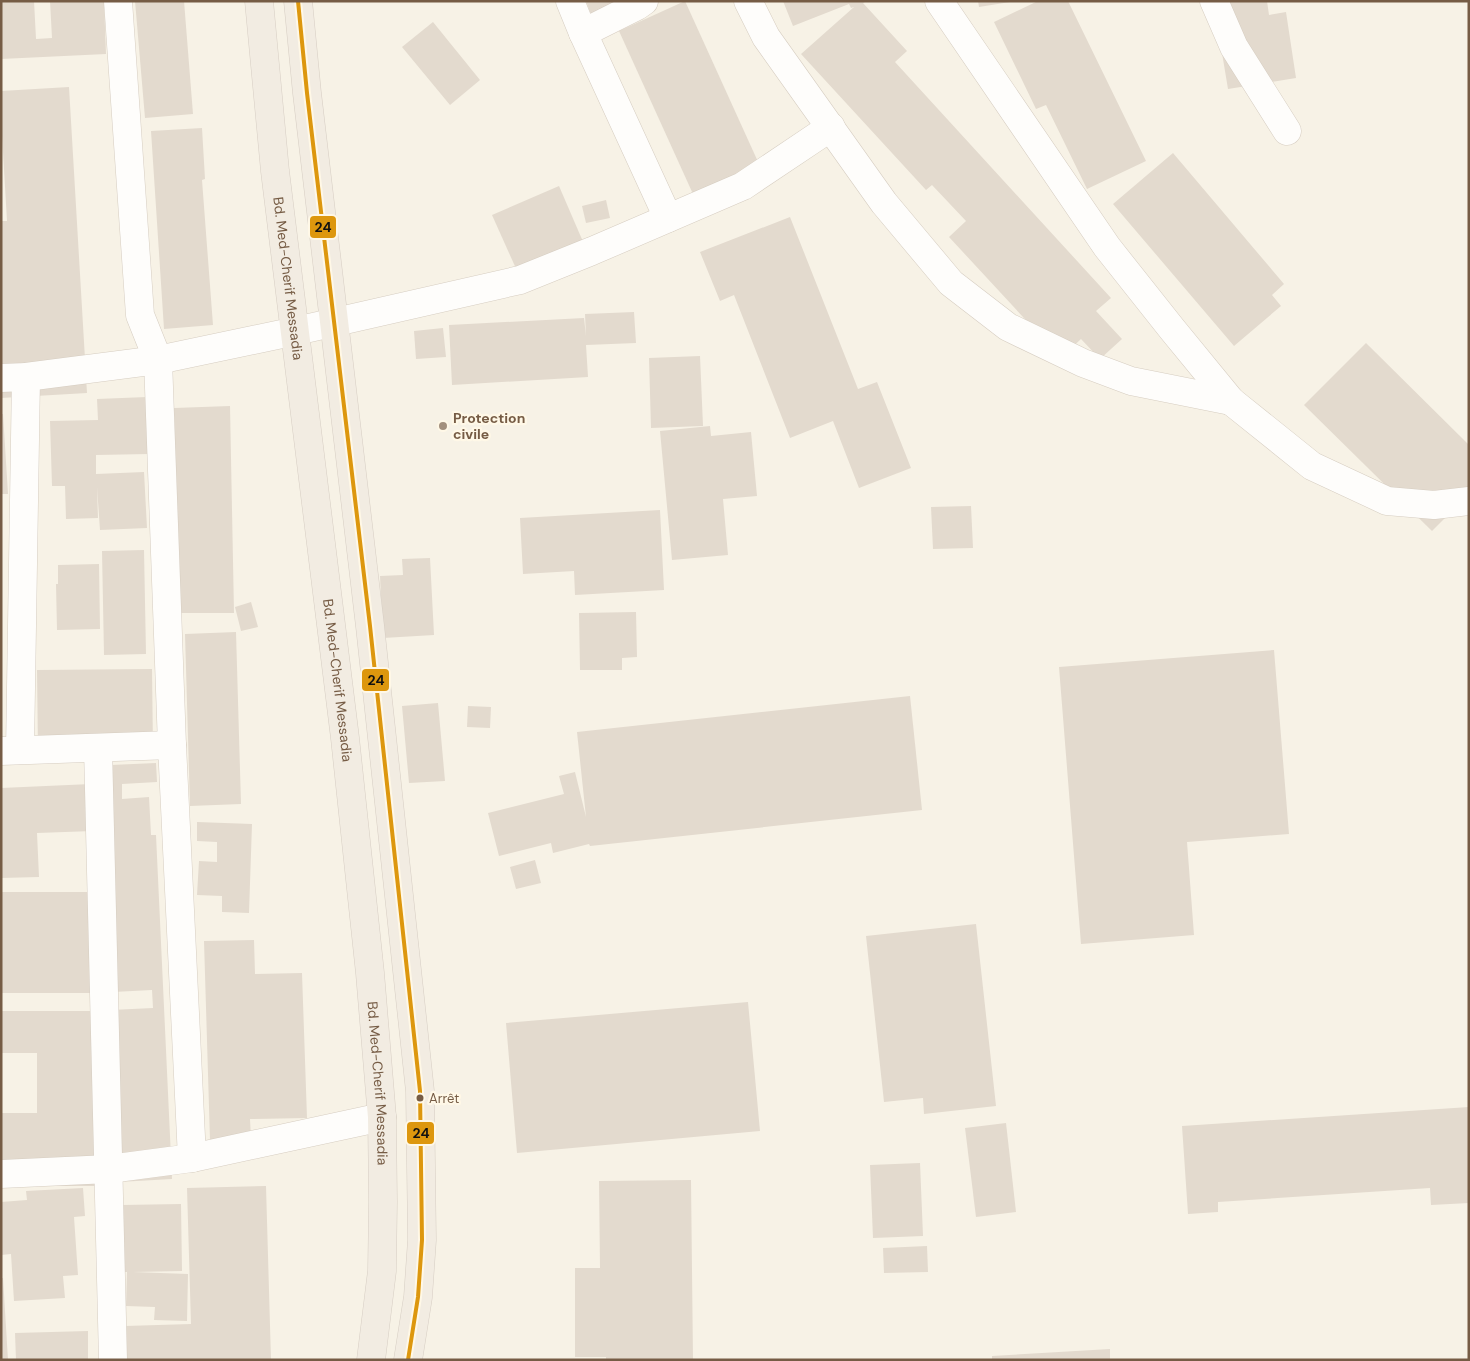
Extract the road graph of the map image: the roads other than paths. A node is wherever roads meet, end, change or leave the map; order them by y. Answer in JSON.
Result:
{"nodes":[{"id":1,"x":118,"y":1,"type":"edge"},
{"id":2,"x":259,"y":1,"type":"edge"},
{"id":3,"x":298,"y":1,"type":"edge"},
{"id":4,"x":570,"y":1,"type":"edge"},
{"id":5,"x":644,"y":1,"type":"edge"},
{"id":6,"x":748,"y":1,"type":"edge"},
{"id":7,"x":939,"y":1,"type":"edge"},
{"id":8,"x":1214,"y":1,"type":"edge"},
{"id":9,"x":583,"y":33,"type":"junction"},
{"id":10,"x":831,"y":127,"type":"junction"},
{"id":11,"x":1287,"y":131,"type":"dead end"},
{"id":12,"x":668,"y":218,"type":"junction"},
{"id":13,"x":335,"y":322,"type":"junction"},
{"id":14,"x":296,"y":331,"type":"junction"},
{"id":15,"x":158,"y":360,"type":"junction"},
{"id":16,"x":13,"y":378,"type":"edge"},
{"id":17,"x":1231,"y":401,"type":"junction"},
{"id":18,"x":1469,"y":501,"type":"edge"},
{"id":19,"x":172,"y":745,"type":"junction"},
{"id":20,"x":98,"y":748,"type":"junction"},
{"id":21,"x":11,"y":751,"type":"edge"},
{"id":22,"x":382,"y":1117,"type":"junction"},
{"id":23,"x":192,"y":1158,"type":"junction"},
{"id":24,"x":108,"y":1169,"type":"junction"},
{"id":25,"x":1,"y":1174,"type":"edge"},
{"id":26,"x":113,"y":1360,"type":"edge"},
{"id":27,"x":371,"y":1360,"type":"edge"},
{"id":28,"x":408,"y":1360,"type":"edge"}],
"edges":[{"from":1,"to":15,"type":"street"},
{"from":2,"to":14,"type":"highway","name":"Bd. Med-Cherif Messadia"},
{"from":3,"to":13,"type":"highway"},
{"from":4,"to":9,"type":"street"},
{"from":5,"to":9,"type":"street"},
{"from":6,"to":10,"type":"street"},
{"from":7,"to":17,"type":"street"},
{"from":8,"to":11,"type":"street"},
{"from":9,"to":12,"type":"street"},
{"from":10,"to":12,"type":"street"},
{"from":10,"to":17,"type":"street"},
{"from":12,"to":13,"type":"street"},
{"from":13,"to":14,"type":"street"},
{"from":13,"to":28,"type":"highway"},
{"from":14,"to":15,"type":"street"},
{"from":14,"to":22,"type":"highway","name":"Bd. Med-Cherif Messadia"},
{"from":15,"to":16,"type":"street"},
{"from":15,"to":19,"type":"street"},
{"from":16,"to":21,"type":"street"},
{"from":17,"to":18,"type":"street"},
{"from":19,"to":20,"type":"street"},
{"from":19,"to":23,"type":"street"},
{"from":20,"to":21,"type":"street"},
{"from":20,"to":24,"type":"street"},
{"from":22,"to":23,"type":"street"},
{"from":22,"to":27,"type":"highway","name":"Bd. Med-Cherif Messadia"},
{"from":23,"to":24,"type":"street"},
{"from":24,"to":25,"type":"street"},
{"from":24,"to":26,"type":"street"}]}
